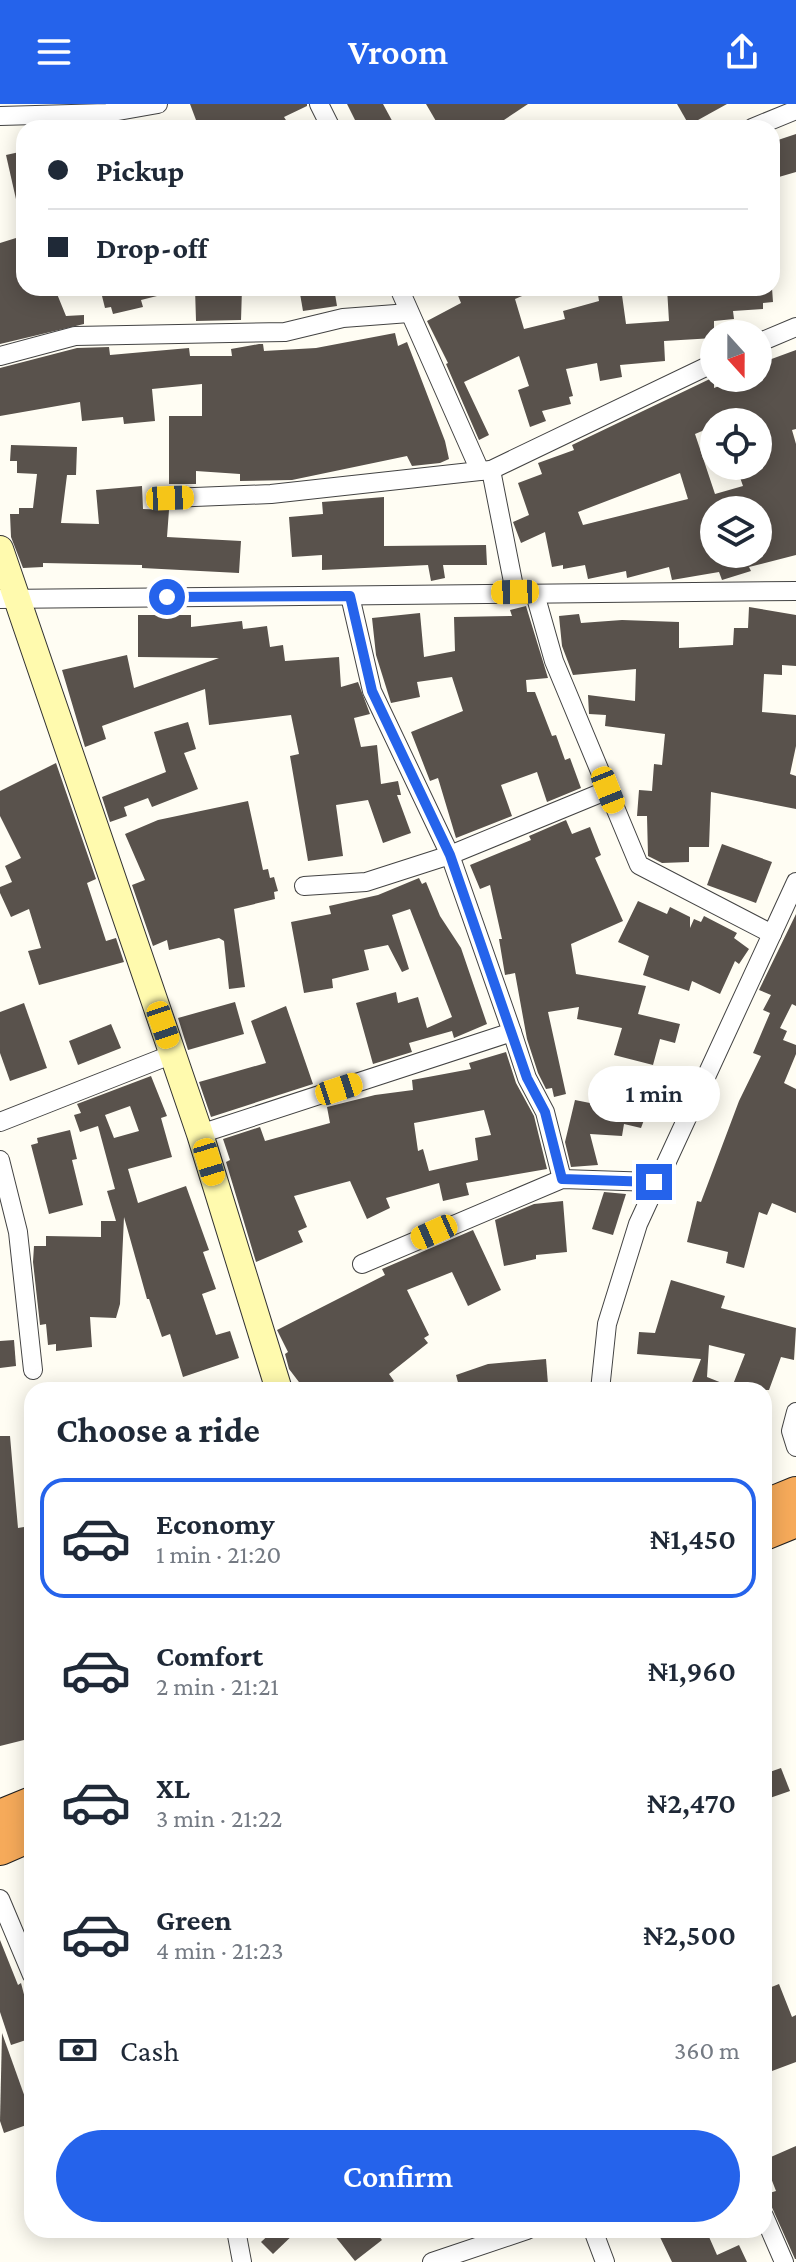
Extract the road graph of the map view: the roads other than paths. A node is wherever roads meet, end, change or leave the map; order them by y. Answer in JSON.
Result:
{"nodes":[{"id":1,"x":158,"y":104,"type":"edge"},
{"id":2,"x":796,"y":110,"type":"edge"},
{"id":3,"x":0,"y":116,"type":"edge"},
{"id":4,"x":772,"y":120,"type":"edge"},
{"id":5,"x":402,"y":296,"type":"edge"},
{"id":6,"x":409,"y":313,"type":"junction"},
{"id":7,"x":796,"y":327,"type":"edge"},
{"id":8,"x":772,"y":337,"type":"edge"},
{"id":9,"x":0,"y":356,"type":"edge"},
{"id":10,"x":700,"y":370,"type":"edge"},
{"id":11,"x":485,"y":470,"type":"junction"},
{"id":12,"x":170,"y":498,"type":"dead end"},
{"id":13,"x":0,"y":549,"type":"edge"},
{"id":14,"x":796,"y":591,"type":"edge"},
{"id":15,"x":515,"y":592,"type":"junction"},
{"id":16,"x":535,"y":594,"type":"junction"},
{"id":17,"x":350,"y":596,"type":"junction"},
{"id":18,"x":8,"y":598,"type":"edge"},
{"id":19,"x":608,"y":790,"type":"junction"},
{"id":20,"x":450,"y":855,"type":"junction"},
{"id":21,"x":796,"y":882,"type":"edge"},
{"id":22,"x":304,"y":886,"type":"dead end"},
{"id":23,"x":772,"y":934,"type":"junction"},
{"id":24,"x":512,"y":1032,"type":"junction"},
{"id":25,"x":173,"y":1054,"type":"junction"},
{"id":26,"x":0,"y":1122,"type":"edge"},
{"id":27,"x":200,"y":1134,"type":"junction"},
{"id":28,"x":0,"y":1160,"type":"edge"},
{"id":29,"x":562,"y":1179,"type":"junction"},
{"id":30,"x":654,"y":1182,"type":"junction"},
{"id":31,"x":362,"y":1264,"type":"dead end"},
{"id":32,"x":33,"y":1370,"type":"dead end"},
{"id":33,"x":277,"y":1382,"type":"edge"},
{"id":34,"x":601,"y":1382,"type":"edge"},
{"id":35,"x":796,"y":1412,"type":"edge"},
{"id":36,"x":796,"y":1447,"type":"edge"},
{"id":37,"x":796,"y":1494,"type":"edge"},
{"id":38,"x":772,"y":1504,"type":"edge"},
{"id":39,"x":796,"y":1520,"type":"edge"},
{"id":40,"x":772,"y":1530,"type":"edge"},
{"id":41,"x":24,"y":1807,"type":"edge"},
{"id":42,"x":0,"y":1817,"type":"edge"},
{"id":43,"x":24,"y":1838,"type":"edge"},
{"id":44,"x":0,"y":1848,"type":"edge"},
{"id":45,"x":0,"y":1899,"type":"edge"},
{"id":46,"x":24,"y":1956,"type":"edge"},
{"id":47,"x":772,"y":2234,"type":"edge"},
{"id":48,"x":238,"y":2238,"type":"edge"},
{"id":49,"x":503,"y":2238,"type":"edge"},
{"id":50,"x":596,"y":2238,"type":"edge"},
{"id":51,"x":242,"y":2262,"type":"edge"},
{"id":52,"x":432,"y":2262,"type":"edge"},
{"id":53,"x":605,"y":2262,"type":"edge"},
{"id":54,"x":784,"y":2262,"type":"edge"}],
"edges":[{"from":1,"to":3,"type":"street"},
{"from":2,"to":4,"type":"street"},
{"from":5,"to":6,"type":"street"},
{"from":6,"to":9,"type":"street"},
{"from":6,"to":11,"type":"street"},
{"from":7,"to":8,"type":"street"},
{"from":10,"to":11,"type":"street"},
{"from":11,"to":12,"type":"street"},
{"from":11,"to":15,"type":"street"},
{"from":13,"to":18,"type":"street"},
{"from":14,"to":16,"type":"street"},
{"from":15,"to":16,"type":"street"},
{"from":15,"to":17,"type":"street"},
{"from":16,"to":19,"type":"street"},
{"from":17,"to":18,"type":"street"},
{"from":17,"to":20,"type":"street"},
{"from":18,"to":25,"type":"street"},
{"from":19,"to":20,"type":"street"},
{"from":19,"to":23,"type":"street"},
{"from":20,"to":22,"type":"street"},
{"from":20,"to":24,"type":"street"},
{"from":21,"to":23,"type":"street"},
{"from":23,"to":30,"type":"street"},
{"from":24,"to":27,"type":"street"},
{"from":24,"to":29,"type":"street"},
{"from":25,"to":26,"type":"street"},
{"from":25,"to":27,"type":"street"},
{"from":27,"to":33,"type":"street"},
{"from":28,"to":32,"type":"street"},
{"from":29,"to":30,"type":"street"},
{"from":29,"to":31,"type":"street"},
{"from":30,"to":34,"type":"street"},
{"from":35,"to":36,"type":"street"},
{"from":37,"to":38,"type":"highway"},
{"from":39,"to":40,"type":"highway"},
{"from":41,"to":42,"type":"highway"},
{"from":43,"to":44,"type":"highway"},
{"from":45,"to":46,"type":"street"},
{"from":47,"to":54,"type":"street"},
{"from":48,"to":51,"type":"street"},
{"from":49,"to":52,"type":"street"},
{"from":50,"to":53,"type":"street"}]}
